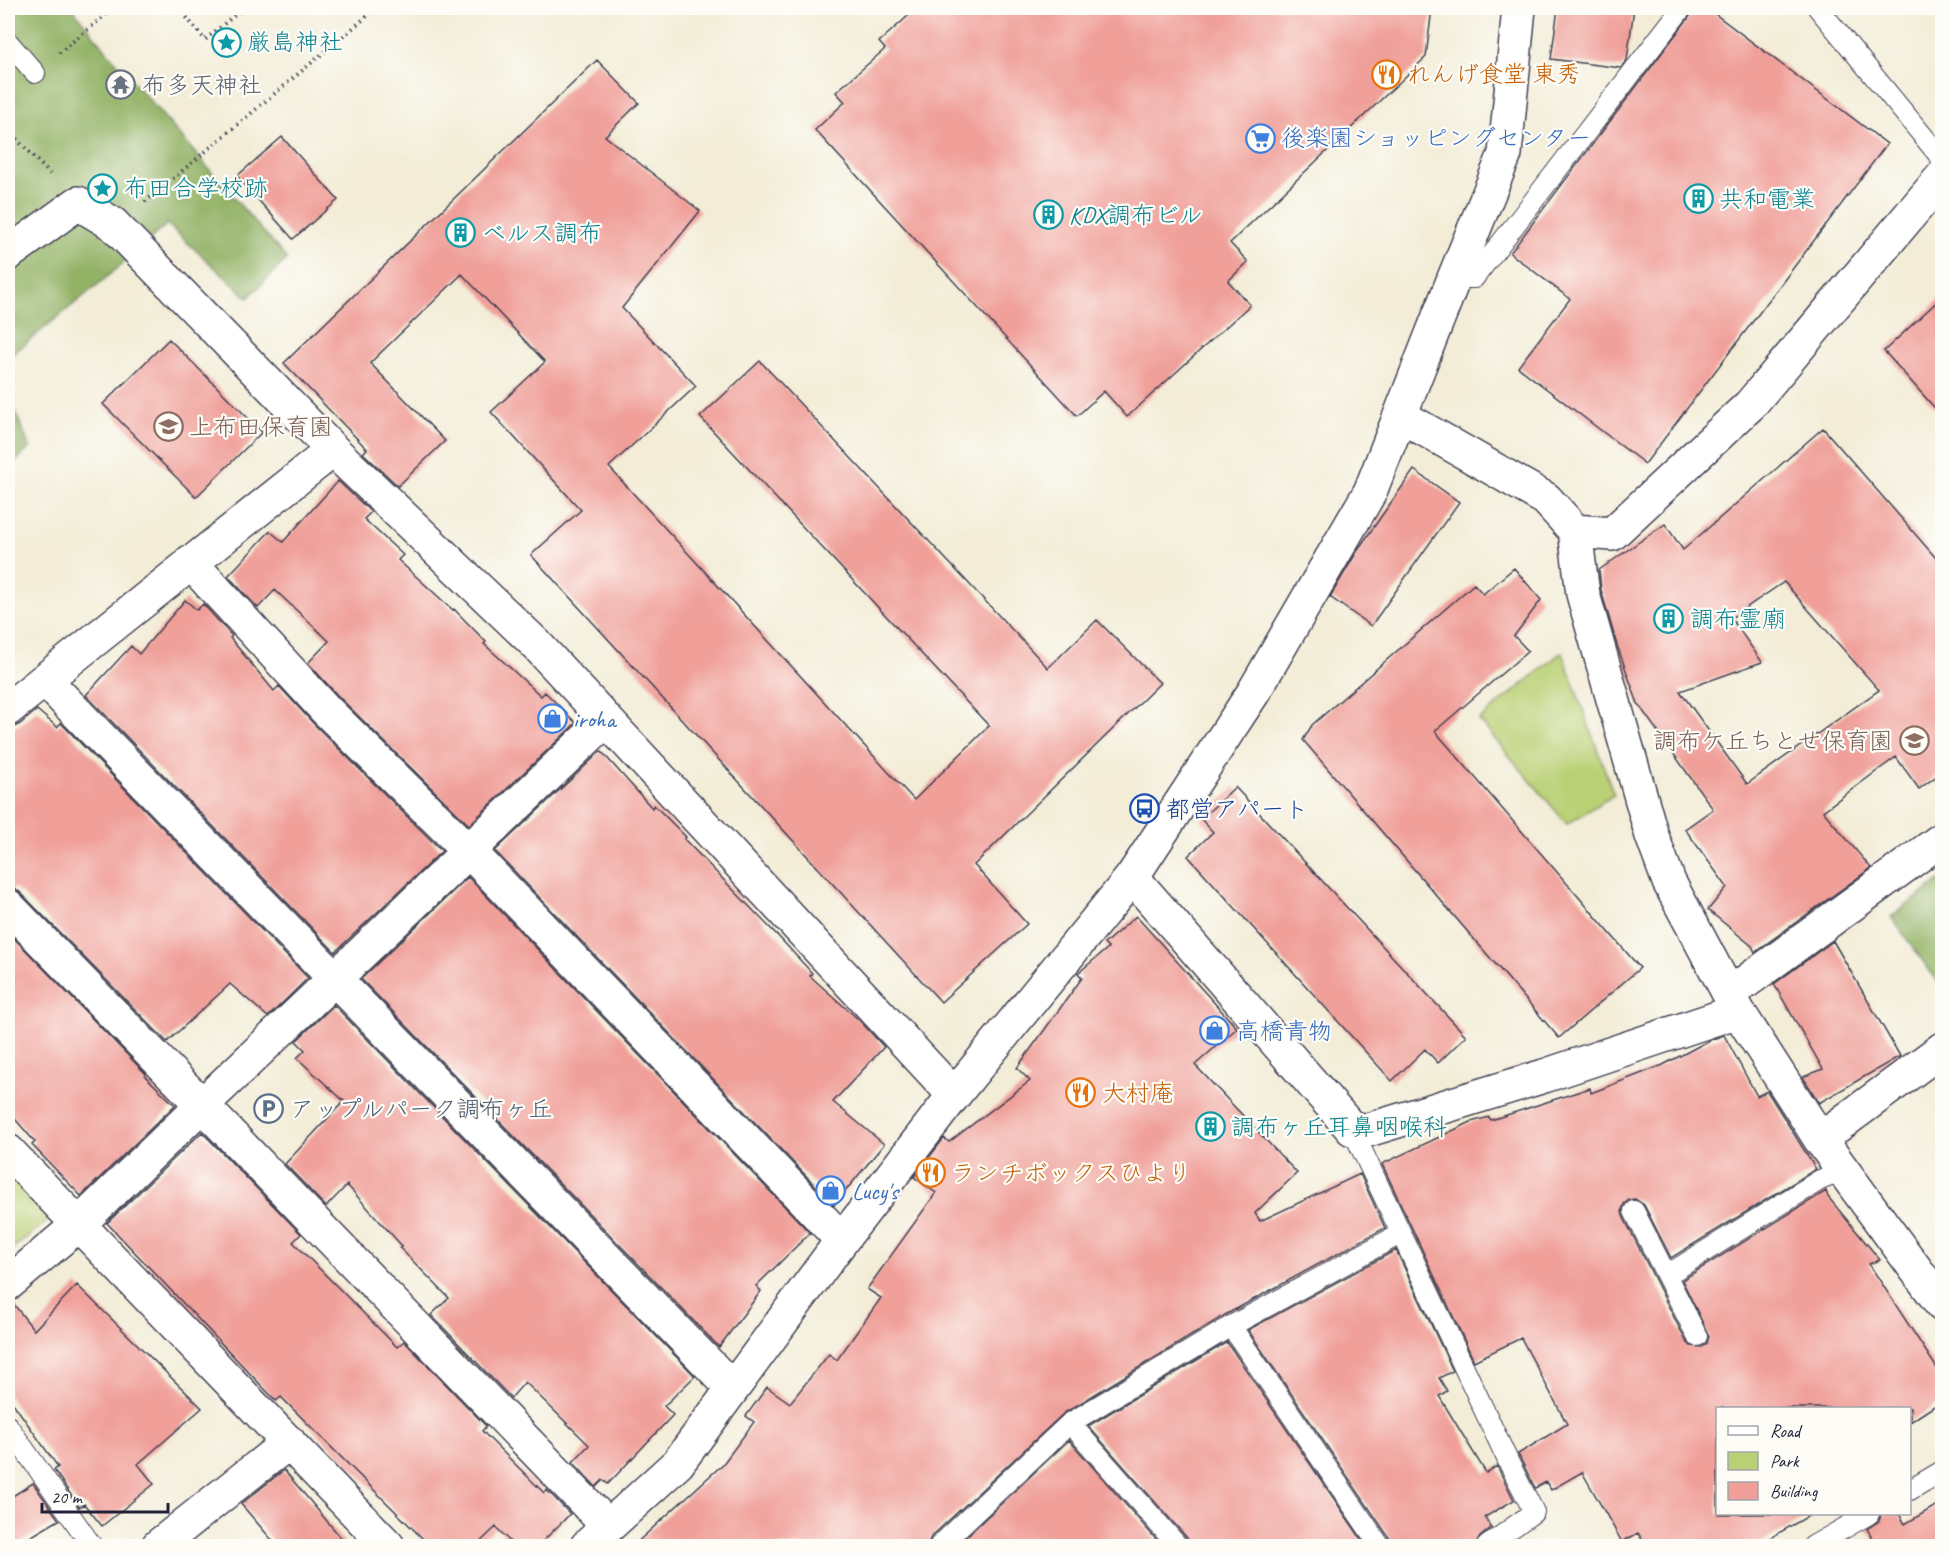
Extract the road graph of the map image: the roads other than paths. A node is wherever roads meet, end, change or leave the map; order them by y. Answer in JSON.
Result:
{"nodes":[{"id":1,"x":1519,"y":8,"type":"edge"},
{"id":2,"x":1682,"y":8,"type":"edge"},
{"id":3,"x":1818,"y":8,"type":"edge"},
{"id":4,"x":8,"y":42,"type":"edge"},
{"id":5,"x":35,"y":73,"type":"dead end"},
{"id":6,"x":1942,"y":159,"type":"edge"},
{"id":7,"x":1942,"y":177,"type":"edge"},
{"id":8,"x":8,"y":254,"type":"edge"},
{"id":9,"x":1454,"y":278,"type":"junction"},
{"id":10,"x":1401,"y":416,"type":"junction"},
{"id":11,"x":333,"y":450,"type":"junction"},
{"id":12,"x":1575,"y":531,"type":"junction"},
{"id":13,"x":190,"y":562,"type":"junction"},
{"id":14,"x":45,"y":680,"type":"junction"},
{"id":15,"x":8,"y":710,"type":"edge"},
{"id":16,"x":605,"y":721,"type":"junction"},
{"id":17,"x":1942,"y":839,"type":"edge"},
{"id":18,"x":469,"y":851,"type":"junction"},
{"id":19,"x":1132,"y":877,"type":"junction"},
{"id":20,"x":8,"y":906,"type":"edge"},
{"id":21,"x":336,"y":979,"type":"junction"},
{"id":22,"x":1734,"y":1002,"type":"junction"},
{"id":23,"x":1942,"y":1049,"type":"edge"},
{"id":24,"x":954,"y":1095,"type":"junction"},
{"id":25,"x":202,"y":1105,"type":"junction"},
{"id":26,"x":1352,"y":1129,"type":"junction"},
{"id":27,"x":1820,"y":1139,"type":"junction"},
{"id":28,"x":8,"y":1151,"type":"edge"},
{"id":29,"x":1843,"y":1171,"type":"junction"},
{"id":30,"x":1634,"y":1211,"type":"dead end"},
{"id":31,"x":78,"y":1225,"type":"junction"},
{"id":32,"x":1400,"y":1234,"type":"junction"},
{"id":33,"x":842,"y":1240,"type":"junction"},
{"id":34,"x":1667,"y":1275,"type":"junction"},
{"id":35,"x":8,"y":1284,"type":"edge"},
{"id":36,"x":1942,"y":1305,"type":"edge"},
{"id":37,"x":1231,"y":1326,"type":"junction"},
{"id":38,"x":1697,"y":1336,"type":"dead end"},
{"id":39,"x":732,"y":1388,"type":"junction"},
{"id":40,"x":1070,"y":1423,"type":"junction"},
{"id":41,"x":8,"y":1426,"type":"edge"},
{"id":42,"x":289,"y":1442,"type":"junction"},
{"id":43,"x":1942,"y":1471,"type":"edge"},
{"id":44,"x":1911,"y":1489,"type":"edge"},
{"id":45,"x":1867,"y":1515,"type":"edge"},
{"id":46,"x":597,"y":1536,"type":"edge"},
{"id":47,"x":92,"y":1546,"type":"edge"},
{"id":48,"x":158,"y":1546,"type":"edge"},
{"id":49,"x":388,"y":1546,"type":"edge"},
{"id":50,"x":939,"y":1546,"type":"edge"},
{"id":51,"x":1178,"y":1546,"type":"edge"},
{"id":52,"x":1380,"y":1546,"type":"edge"},
{"id":53,"x":1487,"y":1546,"type":"edge"},
{"id":54,"x":1813,"y":1546,"type":"edge"}],
"edges":[{"from":1,"to":9,"type":"street"},
{"from":2,"to":9,"type":"lane"},
{"from":3,"to":6,"type":"lane"},
{"from":4,"to":5,"type":"lane"},
{"from":7,"to":12,"type":"street"},
{"from":8,"to":11,"type":"street"},
{"from":9,"to":10,"type":"street"},
{"from":10,"to":12,"type":"street"},
{"from":10,"to":19,"type":"street"},
{"from":11,"to":13,"type":"street"},
{"from":11,"to":16,"type":"street"},
{"from":12,"to":22,"type":"street"},
{"from":13,"to":14,"type":"street"},
{"from":13,"to":18,"type":"street"},
{"from":14,"to":15,"type":"street"},
{"from":14,"to":21,"type":"street"},
{"from":16,"to":18,"type":"street"},
{"from":16,"to":24,"type":"street"},
{"from":17,"to":22,"type":"street"},
{"from":18,"to":21,"type":"street"},
{"from":18,"to":33,"type":"street"},
{"from":19,"to":24,"type":"street"},
{"from":19,"to":26,"type":"street"},
{"from":20,"to":25,"type":"street"},
{"from":21,"to":25,"type":"street"},
{"from":21,"to":39,"type":"street"},
{"from":22,"to":26,"type":"street"},
{"from":22,"to":27,"type":"street"},
{"from":23,"to":27,"type":"street"},
{"from":24,"to":33,"type":"street"},
{"from":25,"to":31,"type":"street"},
{"from":25,"to":46,"type":"street"},
{"from":26,"to":32,"type":"lane"},
{"from":27,"to":29,"type":"street"},
{"from":28,"to":31,"type":"street"},
{"from":29,"to":34,"type":"lane"},
{"from":29,"to":36,"type":"street"},
{"from":30,"to":34,"type":"lane"},
{"from":31,"to":35,"type":"street"},
{"from":31,"to":42,"type":"street"},
{"from":32,"to":37,"type":"lane"},
{"from":32,"to":53,"type":"lane"},
{"from":33,"to":39,"type":"street"},
{"from":34,"to":38,"type":"lane"},
{"from":37,"to":40,"type":"lane"},
{"from":37,"to":52,"type":"lane"},
{"from":39,"to":46,"type":"street"},
{"from":40,"to":50,"type":"lane"},
{"from":40,"to":51,"type":"lane"},
{"from":41,"to":47,"type":"lane"},
{"from":42,"to":48,"type":"street"},
{"from":42,"to":49,"type":"street"},
{"from":43,"to":44,"type":"lane"},
{"from":45,"to":54,"type":"lane"}]}
